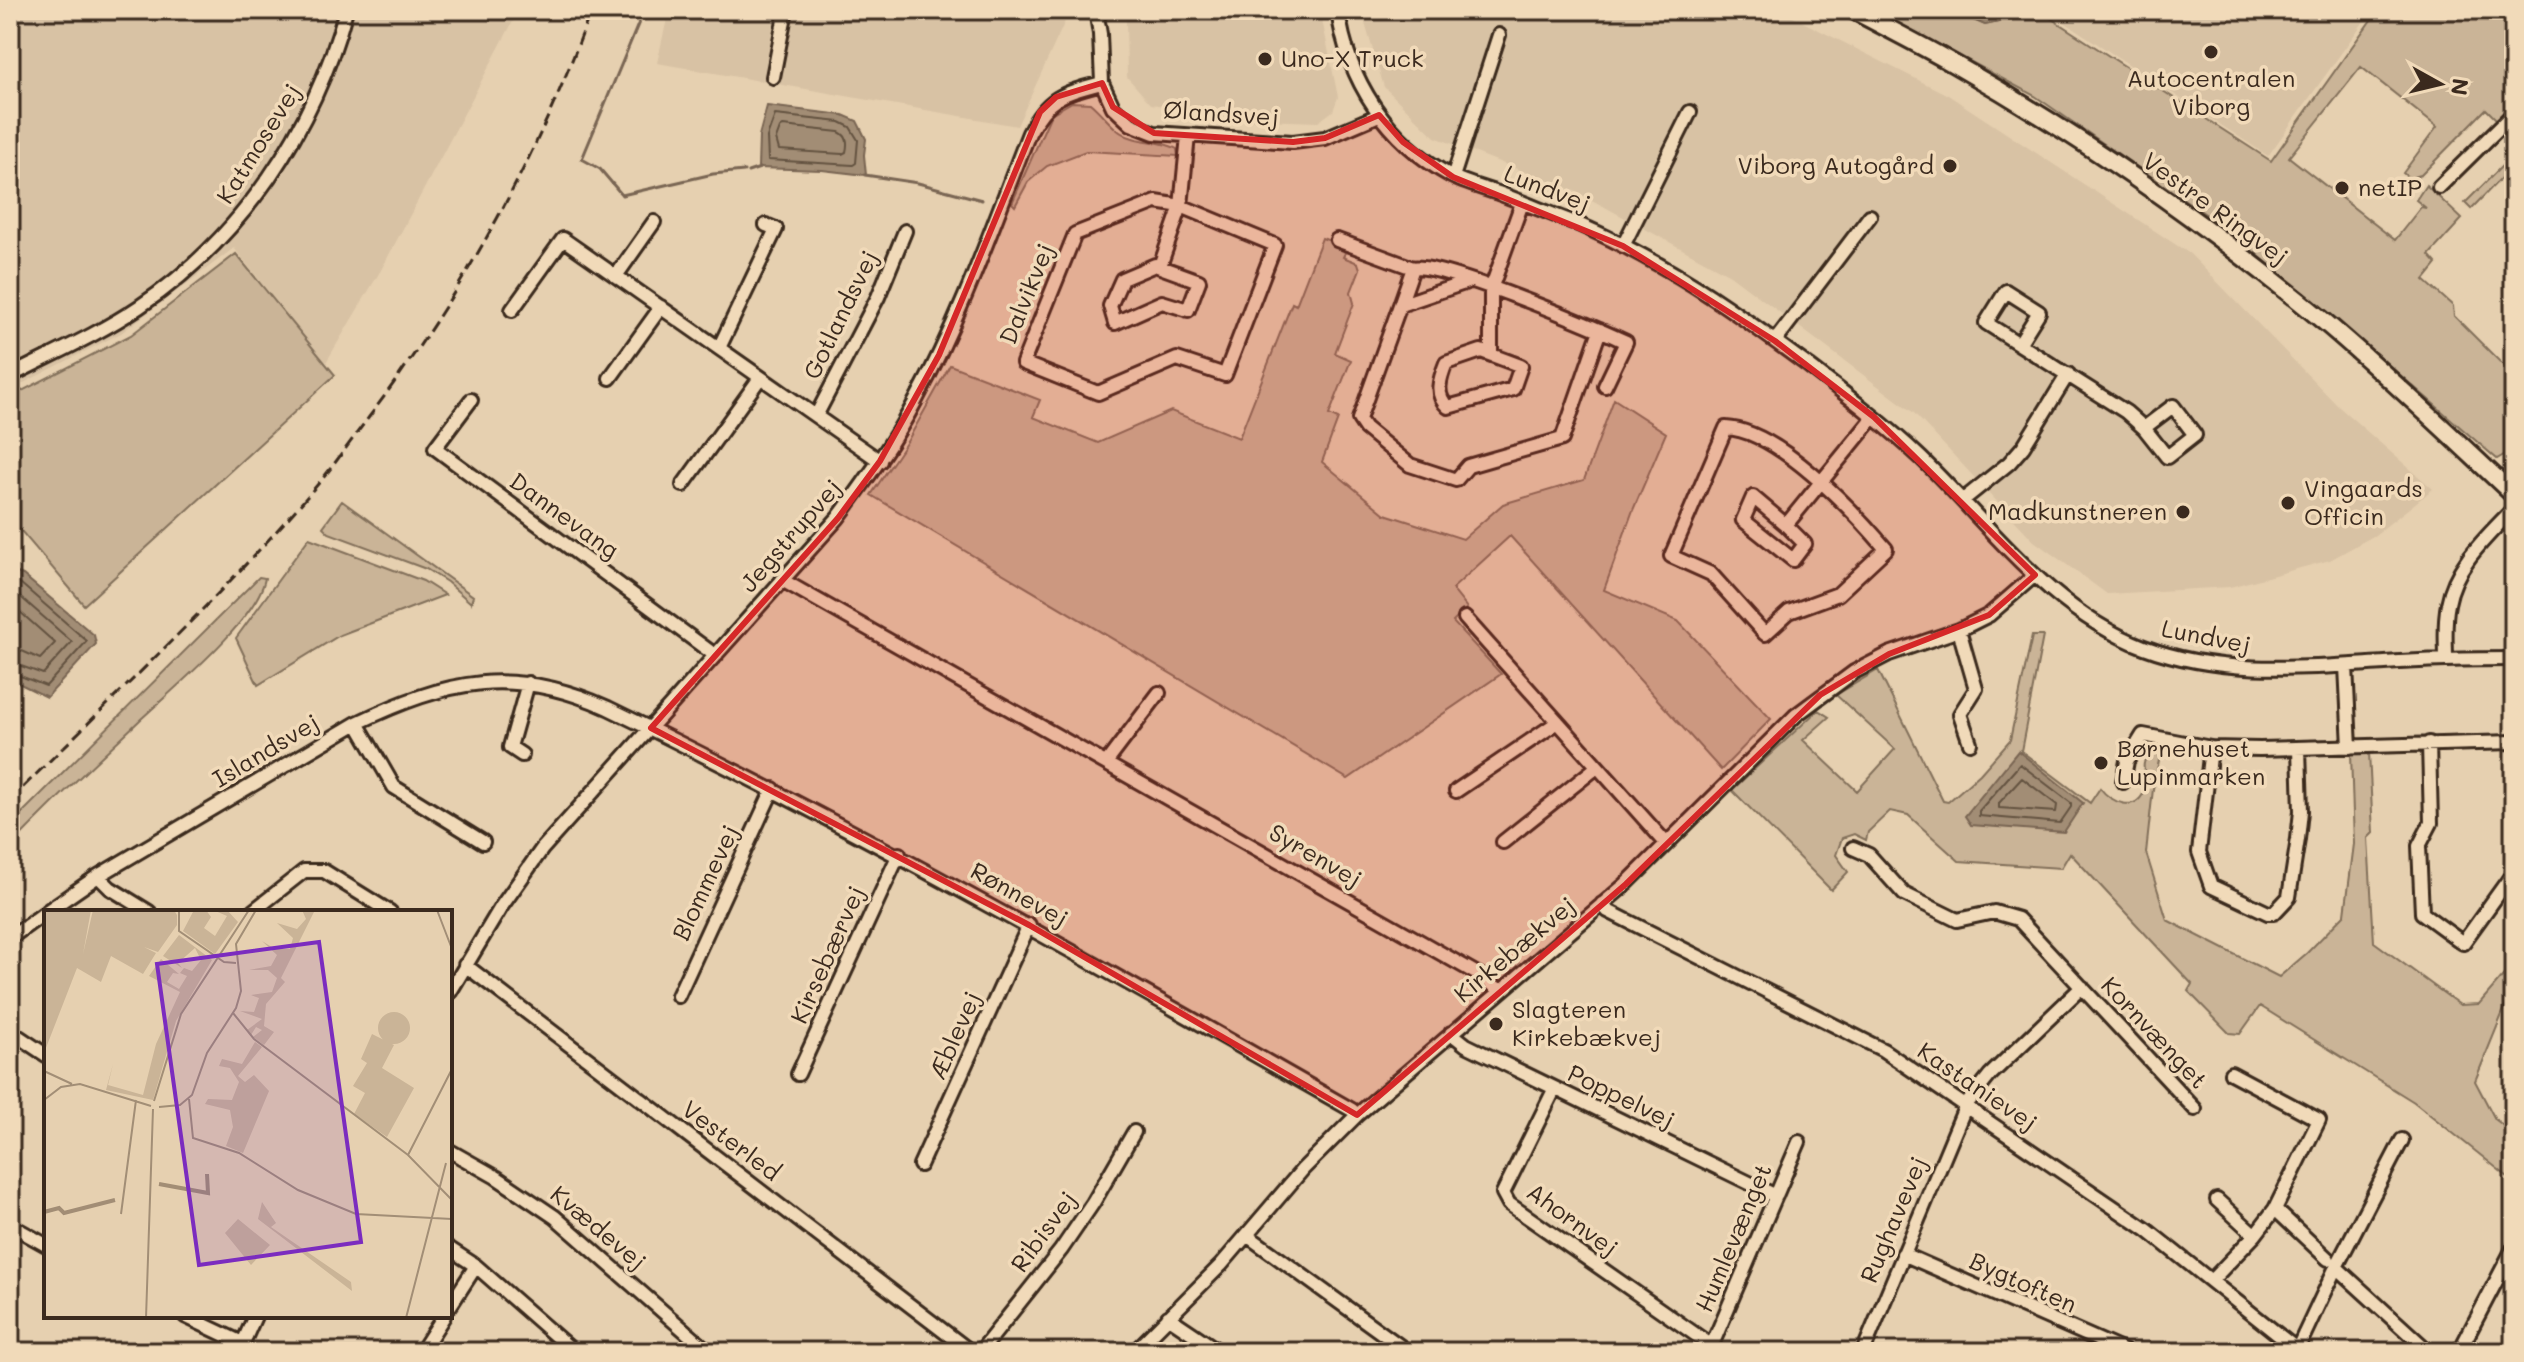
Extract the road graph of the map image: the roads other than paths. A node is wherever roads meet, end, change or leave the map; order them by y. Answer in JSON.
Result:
{"nodes":[{"id":1,"x":346,"y":10,"type":"edge"},
{"id":2,"x":786,"y":10,"type":"edge"},
{"id":3,"x":1096,"y":10,"type":"edge"},
{"id":4,"x":1338,"y":10,"type":"edge"},
{"id":5,"x":1853,"y":10,"type":"edge"},
{"id":6,"x":1499,"y":35,"type":"dead end"},
{"id":7,"x":773,"y":77,"type":"dead end"},
{"id":8,"x":1102,"y":83,"type":"junction"},
{"id":9,"x":1690,"y":112,"type":"dead end"},
{"id":10,"x":2514,"y":113,"type":"edge"},
{"id":11,"x":1379,"y":115,"type":"junction"},
{"id":12,"x":1188,"y":136,"type":"junction"},
{"id":13,"x":1453,"y":177,"type":"junction"},
{"id":14,"x":2439,"y":187,"type":"dead end"},
{"id":15,"x":1522,"y":203,"type":"junction"},
{"id":16,"x":1181,"y":206,"type":"junction"},
{"id":17,"x":1870,"y":216,"type":"dead end"},
{"id":18,"x":654,"y":222,"type":"dead end"},
{"id":19,"x":766,"y":225,"type":"dead end"},
{"id":20,"x":905,"y":231,"type":"dead end"},
{"id":21,"x":1337,"y":240,"type":"dead end"},
{"id":22,"x":1623,"y":246,"type":"junction"},
{"id":23,"x":1160,"y":266,"type":"junction"},
{"id":24,"x":1413,"y":268,"type":"junction"},
{"id":25,"x":616,"y":276,"type":"junction"},
{"id":26,"x":1470,"y":281,"type":"junction"},
{"id":27,"x":1491,"y":289,"type":"junction"},
{"id":28,"x":1400,"y":305,"type":"junction"},
{"id":29,"x":661,"y":307,"type":"junction"},
{"id":30,"x":512,"y":310,"type":"dead end"},
{"id":31,"x":1600,"y":330,"type":"junction"},
{"id":32,"x":1775,"y":341,"type":"junction"},
{"id":33,"x":2019,"y":344,"type":"junction"},
{"id":34,"x":719,"y":348,"type":"junction"},
{"id":35,"x":1491,"y":354,"type":"junction"},
{"id":36,"x":2068,"y":374,"type":"junction"},
{"id":37,"x":10,"y":376,"type":"edge"},
{"id":38,"x":610,"y":378,"type":"dead end"},
{"id":39,"x":760,"y":378,"type":"junction"},
{"id":40,"x":1605,"y":386,"type":"dead end"},
{"id":41,"x":471,"y":400,"type":"dead end"},
{"id":42,"x":816,"y":416,"type":"junction"},
{"id":43,"x":1874,"y":417,"type":"junction"},
{"id":44,"x":2144,"y":428,"type":"dead end"},
{"id":45,"x":880,"y":461,"type":"junction"},
{"id":46,"x":1820,"y":482,"type":"junction"},
{"id":47,"x":683,"y":485,"type":"dead end"},
{"id":48,"x":2510,"y":491,"type":"edge"},
{"id":49,"x":1963,"y":500,"type":"junction"},
{"id":50,"x":2514,"y":508,"type":"edge"},
{"id":51,"x":1786,"y":525,"type":"junction"},
{"id":52,"x":2035,"y":575,"type":"junction"},
{"id":53,"x":782,"y":580,"type":"junction"},
{"id":54,"x":1465,"y":618,"type":"dead end"},
{"id":55,"x":1959,"y":630,"type":"junction"},
{"id":56,"x":716,"y":656,"type":"junction"},
{"id":57,"x":2514,"y":659,"type":"edge"},
{"id":58,"x":2446,"y":660,"type":"junction"},
{"id":59,"x":2346,"y":666,"type":"junction"},
{"id":60,"x":528,"y":683,"type":"junction"},
{"id":61,"x":1159,"y":693,"type":"dead end"},
{"id":62,"x":1558,"y":722,"type":"junction"},
{"id":63,"x":357,"y":723,"type":"junction"},
{"id":64,"x":651,"y":728,"type":"junction"},
{"id":65,"x":2514,"y":742,"type":"edge"},
{"id":66,"x":1970,"y":743,"type":"dead end"},
{"id":67,"x":2429,"y":743,"type":"junction"},
{"id":68,"x":2350,"y":747,"type":"junction"},
{"id":69,"x":2211,"y":748,"type":"junction"},
{"id":70,"x":2299,"y":749,"type":"junction"},
{"id":71,"x":522,"y":755,"type":"dead end"},
{"id":72,"x":1106,"y":763,"type":"junction"},
{"id":73,"x":1597,"y":767,"type":"junction"},
{"id":74,"x":2123,"y":782,"type":"dead end"},
{"id":75,"x":773,"y":789,"type":"junction"},
{"id":76,"x":1456,"y":791,"type":"dead end"},
{"id":77,"x":483,"y":842,"type":"dead end"},
{"id":78,"x":1503,"y":842,"type":"dead end"},
{"id":79,"x":1665,"y":842,"type":"junction"},
{"id":80,"x":1853,"y":848,"type":"dead end"},
{"id":81,"x":899,"y":854,"type":"junction"},
{"id":82,"x":2514,"y":872,"type":"edge"},
{"id":83,"x":98,"y":876,"type":"junction"},
{"id":84,"x":1602,"y":904,"type":"junction"},
{"id":85,"x":49,"y":910,"type":"edge"},
{"id":86,"x":145,"y":910,"type":"edge"},
{"id":87,"x":255,"y":910,"type":"edge"},
{"id":88,"x":387,"y":910,"type":"edge"},
{"id":89,"x":44,"y":913,"type":"edge"},
{"id":90,"x":1029,"y":925,"type":"junction"},
{"id":91,"x":10,"y":938,"type":"edge"},
{"id":92,"x":465,"y":965,"type":"junction"},
{"id":93,"x":2082,"y":987,"type":"junction"},
{"id":94,"x":452,"y":988,"type":"edge"},
{"id":95,"x":1501,"y":991,"type":"junction"},
{"id":96,"x":678,"y":996,"type":"dead end"},
{"id":97,"x":10,"y":1031,"type":"edge"},
{"id":98,"x":1451,"y":1033,"type":"junction"},
{"id":99,"x":44,"y":1054,"type":"edge"},
{"id":100,"x":2231,"y":1073,"type":"dead end"},
{"id":101,"x":798,"y":1074,"type":"dead end"},
{"id":102,"x":1554,"y":1090,"type":"junction"},
{"id":103,"x":1966,"y":1105,"type":"junction"},
{"id":104,"x":2195,"y":1109,"type":"dead end"},
{"id":105,"x":1357,"y":1115,"type":"junction"},
{"id":106,"x":1134,"y":1132,"type":"dead end"},
{"id":107,"x":2402,"y":1140,"type":"dead end"},
{"id":108,"x":1799,"y":1142,"type":"dead end"},
{"id":109,"x":452,"y":1152,"type":"edge"},
{"id":110,"x":920,"y":1165,"type":"dead end"},
{"id":111,"x":1776,"y":1196,"type":"junction"},
{"id":112,"x":2217,"y":1200,"type":"dead end"},
{"id":113,"x":2275,"y":1209,"type":"junction"},
{"id":114,"x":10,"y":1225,"type":"edge"},
{"id":115,"x":2255,"y":1235,"type":"junction"},
{"id":116,"x":1248,"y":1236,"type":"junction"},
{"id":117,"x":44,"y":1244,"type":"edge"},
{"id":118,"x":2514,"y":1247,"type":"edge"},
{"id":119,"x":452,"y":1250,"type":"edge"},
{"id":120,"x":1903,"y":1254,"type":"junction"},
{"id":121,"x":2332,"y":1263,"type":"junction"},
{"id":122,"x":476,"y":1266,"type":"junction"},
{"id":123,"x":2211,"y":1281,"type":"junction"},
{"id":124,"x":452,"y":1303,"type":"edge"},
{"id":125,"x":1168,"y":1317,"type":"junction"},
{"id":126,"x":188,"y":1318,"type":"edge"},
{"id":127,"x":254,"y":1318,"type":"edge"},
{"id":128,"x":443,"y":1318,"type":"edge"},
{"id":129,"x":240,"y":1348,"type":"edge"},
{"id":130,"x":1710,"y":1349,"type":"edge"},
{"id":131,"x":2294,"y":1350,"type":"edge"},
{"id":132,"x":421,"y":1352,"type":"edge"},
{"id":133,"x":574,"y":1352,"type":"edge"},
{"id":134,"x":709,"y":1352,"type":"edge"},
{"id":135,"x":971,"y":1352,"type":"edge"},
{"id":136,"x":980,"y":1352,"type":"edge"},
{"id":137,"x":1134,"y":1352,"type":"edge"},
{"id":138,"x":1220,"y":1352,"type":"edge"},
{"id":139,"x":1408,"y":1352,"type":"edge"},
{"id":140,"x":1863,"y":1352,"type":"edge"},
{"id":141,"x":2126,"y":1352,"type":"edge"},
{"id":142,"x":2429,"y":1352,"type":"edge"},
{"id":143,"x":2459,"y":1352,"type":"edge"}],
"edges":[{"from":1,"to":37,"type":"street","name":"Katmosevej"},
{"from":2,"to":7,"type":"street"},
{"from":3,"to":8,"type":"street","name":"Ølandsvej"},
{"from":4,"to":11,"type":"street","name":"Lundvej"},
{"from":5,"to":48,"type":"main road","name":"Vestre Ringvej"},
{"from":6,"to":13,"type":"street"},
{"from":8,"to":12,"type":"street","name":"Ølandsvej"},
{"from":8,"to":45,"type":"street","name":"Jegstrupvej"},
{"from":9,"to":22,"type":"street"},
{"from":10,"to":14,"type":"street"},
{"from":11,"to":12,"type":"street","name":"Ølandsvej"},
{"from":11,"to":13,"type":"street","name":"Lundvej"},
{"from":12,"to":16,"type":"street"},
{"from":13,"to":15,"type":"street","name":"Lundvej"},
{"from":15,"to":22,"type":"street","name":"Lundvej"},
{"from":15,"to":27,"type":"street"},
{"from":16,"to":16,"type":"street","name":"Dalvikvej"},
{"from":16,"to":23,"type":"street"},
{"from":17,"to":32,"type":"street"},
{"from":18,"to":25,"type":"street"},
{"from":19,"to":34,"type":"street"},
{"from":20,"to":42,"type":"street","name":"Gotlandsvej"},
{"from":21,"to":24,"type":"street"},
{"from":22,"to":32,"type":"street","name":"Lundvej"},
{"from":23,"to":23,"type":"street"},
{"from":24,"to":26,"type":"street"},
{"from":24,"to":28,"type":"street"},
{"from":25,"to":29,"type":"street","name":"Gotlandsvej"},
{"from":25,"to":30,"type":"street","name":"Gotlandsvej"},
{"from":26,"to":27,"type":"street"},
{"from":26,"to":28,"type":"street"},
{"from":27,"to":31,"type":"street"},
{"from":27,"to":35,"type":"street"},
{"from":28,"to":31,"type":"street"},
{"from":29,"to":34,"type":"street","name":"Gotlandsvej"},
{"from":29,"to":38,"type":"street"},
{"from":31,"to":40,"type":"street"},
{"from":32,"to":43,"type":"street","name":"Lundvej"},
{"from":33,"to":33,"type":"street"},
{"from":33,"to":36,"type":"street"},
{"from":34,"to":39,"type":"street","name":"Gotlandsvej"},
{"from":35,"to":35,"type":"street"},
{"from":36,"to":44,"type":"street"},
{"from":36,"to":49,"type":"street"},
{"from":39,"to":42,"type":"street","name":"Gotlandsvej"},
{"from":39,"to":47,"type":"street"},
{"from":41,"to":56,"type":"street","name":"Dannevang"},
{"from":42,"to":45,"type":"street","name":"Gotlandsvej"},
{"from":43,"to":46,"type":"street"},
{"from":43,"to":49,"type":"street","name":"Lundvej"},
{"from":45,"to":53,"type":"street","name":"Jegstrupvej"},
{"from":46,"to":46,"type":"street"},
{"from":46,"to":51,"type":"street"},
{"from":49,"to":52,"type":"street","name":"Lundvej"},
{"from":50,"to":58,"type":"street"},
{"from":51,"to":51,"type":"street"},
{"from":52,"to":55,"type":"street","name":"Kirkebækvej"},
{"from":52,"to":59,"type":"street","name":"Lundvej"},
{"from":53,"to":56,"type":"street","name":"Jegstrupvej"},
{"from":53,"to":72,"type":"street","name":"Syrenvej"},
{"from":54,"to":62,"type":"street"},
{"from":55,"to":66,"type":"street"},
{"from":55,"to":79,"type":"street","name":"Kirkebækvej"},
{"from":56,"to":64,"type":"street","name":"Jegstrupvej"},
{"from":57,"to":58,"type":"street","name":"Lundvej"},
{"from":58,"to":59,"type":"street","name":"Lundvej"},
{"from":59,"to":68,"type":"street"},
{"from":60,"to":63,"type":"street","name":"Islandsvej"},
{"from":60,"to":64,"type":"street","name":"Islandsvej"},
{"from":60,"to":71,"type":"street"},
{"from":61,"to":72,"type":"street"},
{"from":62,"to":73,"type":"street"},
{"from":62,"to":76,"type":"street"},
{"from":63,"to":77,"type":"street"},
{"from":63,"to":83,"type":"street","name":"Islandsvej"},
{"from":64,"to":75,"type":"street","name":"Rønnevej"},
{"from":64,"to":92,"type":"street","name":"Jegstrupvej"},
{"from":65,"to":67,"type":"street"},
{"from":67,"to":68,"type":"street"},
{"from":67,"to":82,"type":"street"},
{"from":68,"to":70,"type":"street"},
{"from":69,"to":70,"type":"street"},
{"from":69,"to":70,"type":"street"},
{"from":69,"to":74,"type":"street"},
{"from":72,"to":95,"type":"street","name":"Syrenvej"},
{"from":73,"to":78,"type":"street"},
{"from":73,"to":79,"type":"street"},
{"from":75,"to":81,"type":"street","name":"Rønnevej"},
{"from":75,"to":96,"type":"street","name":"Blommevej"},
{"from":79,"to":84,"type":"street","name":"Kirkebækvej"},
{"from":80,"to":93,"type":"street","name":"Kornvænget"},
{"from":81,"to":90,"type":"street","name":"Rønnevej"},
{"from":81,"to":101,"type":"street","name":"Kirsebærvej"},
{"from":83,"to":85,"type":"street","name":"Islandsvej"},
{"from":83,"to":86,"type":"street"},
{"from":84,"to":95,"type":"street","name":"Kirkebækvej"},
{"from":84,"to":103,"type":"street","name":"Kastanievej"},
{"from":87,"to":88,"type":"street"},
{"from":89,"to":91,"type":"street","name":"Islandsvej"},
{"from":90,"to":105,"type":"street","name":"Rønnevej"},
{"from":90,"to":110,"type":"street","name":"Æblevej"},
{"from":92,"to":94,"type":"street","name":"Jegstrupvej"},
{"from":92,"to":135,"type":"street","name":"Vesterled"},
{"from":93,"to":103,"type":"street","name":"Kornvænget"},
{"from":93,"to":104,"type":"street","name":"Kornvænget"},
{"from":95,"to":98,"type":"street","name":"Kirkebækvej"},
{"from":97,"to":99,"type":"street"},
{"from":98,"to":102,"type":"street","name":"Poppelvej"},
{"from":98,"to":105,"type":"street","name":"Kirkebækvej"},
{"from":100,"to":113,"type":"street"},
{"from":102,"to":111,"type":"street","name":"Poppelvej"},
{"from":102,"to":130,"type":"street","name":"Ahornvej"},
{"from":103,"to":120,"type":"street","name":"Rughavevej"},
{"from":103,"to":123,"type":"street","name":"Kastanievej"},
{"from":105,"to":116,"type":"street","name":"Kirkebækvej"},
{"from":106,"to":136,"type":"street","name":"Ribisvej"},
{"from":107,"to":121,"type":"street"},
{"from":108,"to":111,"type":"street","name":"Humlevænget"},
{"from":109,"to":134,"type":"street","name":"Kvædevej"},
{"from":111,"to":130,"type":"street","name":"Humlevænget"},
{"from":112,"to":115,"type":"street"},
{"from":113,"to":115,"type":"street"},
{"from":113,"to":121,"type":"street"},
{"from":114,"to":117,"type":"street"},
{"from":115,"to":123,"type":"street"},
{"from":116,"to":125,"type":"street","name":"Kirkebækvej"},
{"from":116,"to":139,"type":"street"},
{"from":118,"to":143,"type":"street"},
{"from":119,"to":122,"type":"street"},
{"from":120,"to":140,"type":"street","name":"Rughavevej"},
{"from":120,"to":141,"type":"street","name":"Bygtoften"},
{"from":121,"to":131,"type":"street"},
{"from":121,"to":142,"type":"street"},
{"from":122,"to":124,"type":"street"},
{"from":122,"to":133,"type":"street"},
{"from":123,"to":131,"type":"street","name":"Kastanievej"},
{"from":125,"to":137,"type":"street","name":"Kirkebækvej"},
{"from":125,"to":138,"type":"street"},
{"from":126,"to":129,"type":"street"},
{"from":127,"to":129,"type":"street"},
{"from":128,"to":132,"type":"street"}]}
